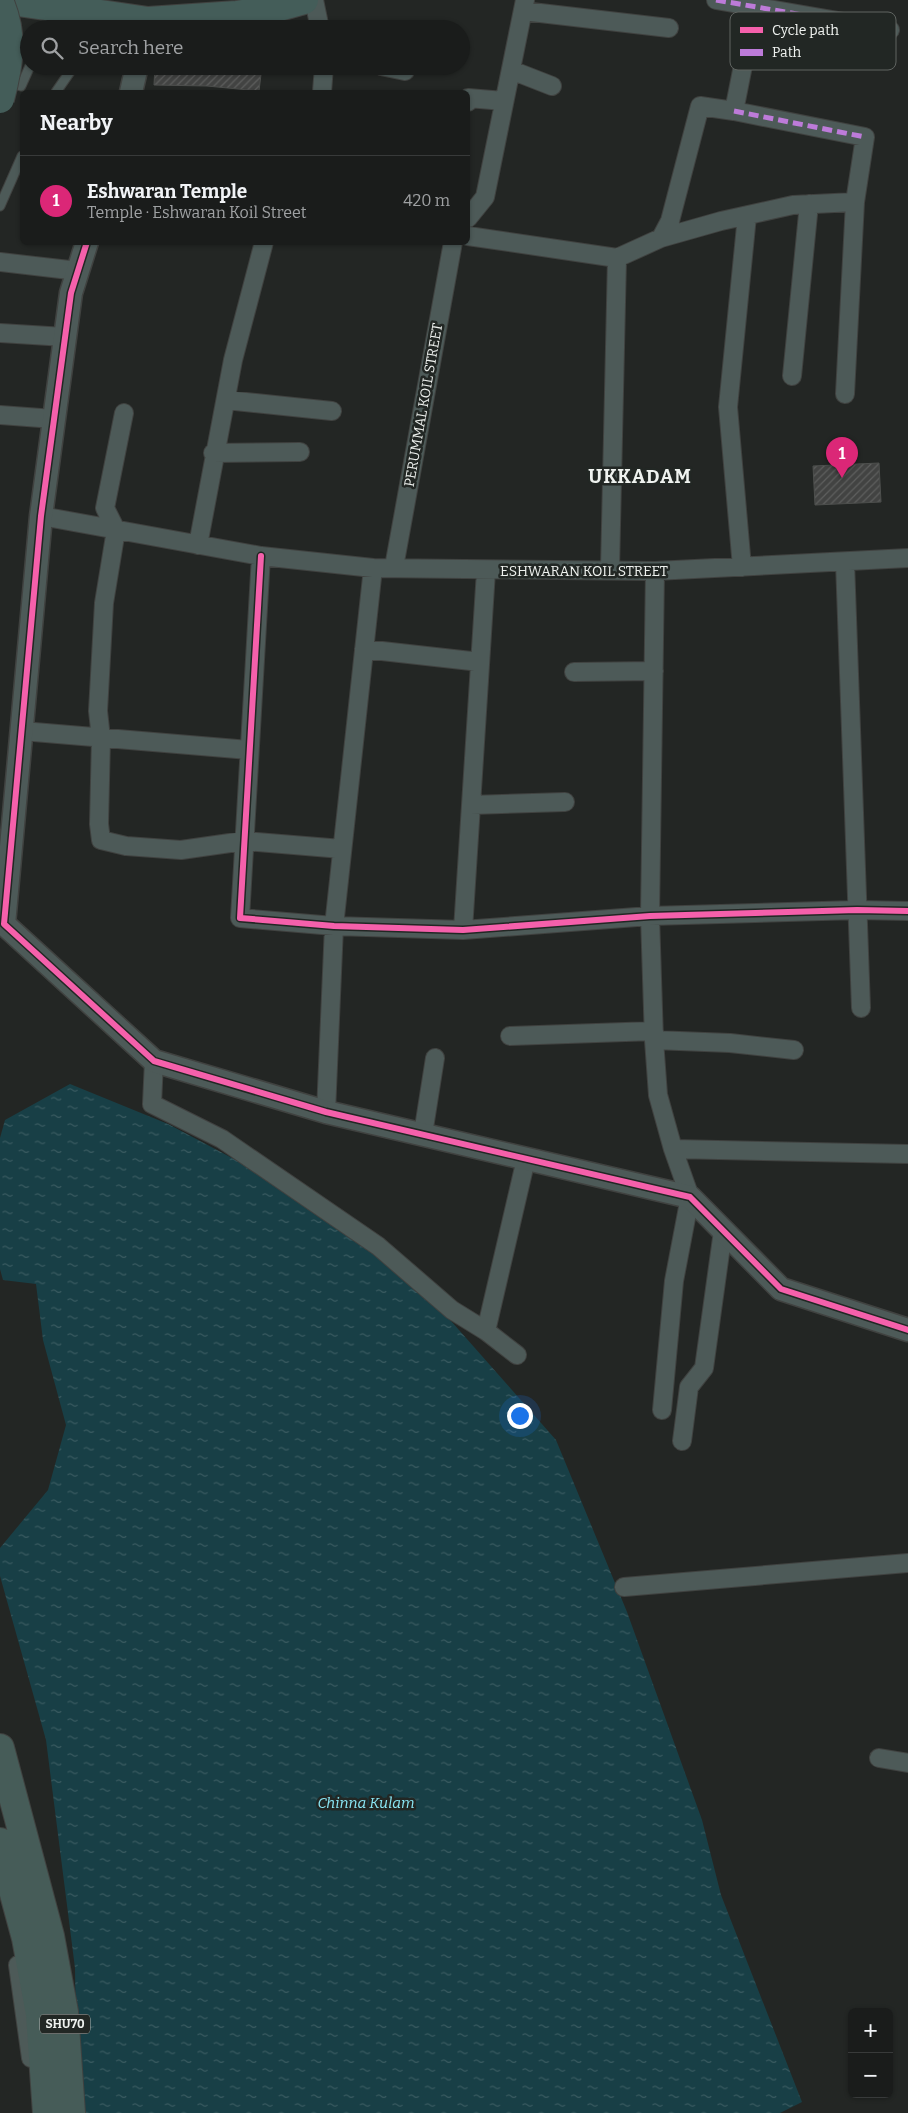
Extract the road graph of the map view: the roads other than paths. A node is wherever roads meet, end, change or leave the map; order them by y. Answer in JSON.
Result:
{"nodes":[{"id":1,"x":304,"y":0,"type":"edge"},
{"id":2,"x":314,"y":0,"type":"edge"},
{"id":3,"x":716,"y":0,"type":"edge"},
{"id":4,"x":5,"y":1,"type":"edge"},
{"id":5,"x":755,"y":3,"type":"edge"},
{"id":6,"x":524,"y":6,"type":"edge"},
{"id":7,"x":51,"y":12,"type":"edge"},
{"id":8,"x":111,"y":12,"type":"edge"},
{"id":9,"x":800,"y":12,"type":"edge"},
{"id":10,"x":133,"y":20,"type":"edge"},
{"id":11,"x":188,"y":20,"type":"edge"},
{"id":12,"x":318,"y":20,"type":"edge"},
{"id":13,"x":669,"y":28,"type":"dead end"},
{"id":14,"x":510,"y":70,"type":"junction"},
{"id":15,"x":742,"y":70,"type":"edge"},
{"id":16,"x":26,"y":75,"type":"edge"},
{"id":17,"x":68,"y":75,"type":"edge"},
{"id":18,"x":135,"y":75,"type":"edge"},
{"id":19,"x":323,"y":75,"type":"edge"},
{"id":20,"x":0,"y":81,"type":"edge"},
{"id":21,"x":552,"y":86,"type":"dead end"},
{"id":22,"x":57,"y":90,"type":"edge"},
{"id":23,"x":131,"y":90,"type":"edge"},
{"id":24,"x":322,"y":90,"type":"edge"},
{"id":25,"x":470,"y":98,"type":"edge"},
{"id":26,"x":0,"y":99,"type":"edge"},
{"id":27,"x":504,"y":101,"type":"junction"},
{"id":28,"x":734,"y":110,"type":"junction"},
{"id":29,"x":20,"y":161,"type":"edge"},
{"id":30,"x":855,"y":202,"type":"junction"},
{"id":31,"x":809,"y":204,"type":"junction"},
{"id":32,"x":0,"y":206,"type":"edge"},
{"id":33,"x":470,"y":216,"type":"edge"},
{"id":34,"x":747,"y":216,"type":"junction"},
{"id":35,"x":470,"y":236,"type":"edge"},
{"id":36,"x":661,"y":238,"type":"junction"},
{"id":37,"x":87,"y":245,"type":"edge"},
{"id":38,"x":263,"y":245,"type":"edge"},
{"id":39,"x":452,"y":245,"type":"edge"},
{"id":40,"x":618,"y":258,"type":"junction"},
{"id":41,"x":0,"y":262,"type":"edge"},
{"id":42,"x":78,"y":272,"type":"junction"},
{"id":43,"x":0,"y":333,"type":"edge"},
{"id":44,"x":66,"y":337,"type":"junction"},
{"id":45,"x":792,"y":376,"type":"dead end"},
{"id":46,"x":845,"y":394,"type":"dead end"},
{"id":47,"x":226,"y":400,"type":"junction"},
{"id":48,"x":332,"y":411,"type":"dead end"},
{"id":49,"x":124,"y":413,"type":"dead end"},
{"id":50,"x":0,"y":415,"type":"edge"},
{"id":51,"x":54,"y":418,"type":"junction"},
{"id":52,"x":300,"y":452,"type":"dead end"},
{"id":53,"x":214,"y":454,"type":"junction"},
{"id":54,"x":41,"y":516,"type":"junction"},
{"id":55,"x":116,"y":530,"type":"junction"},
{"id":56,"x":198,"y":545,"type":"junction"},
{"id":57,"x":261,"y":556,"type":"junction"},
{"id":58,"x":908,"y":558,"type":"edge"},
{"id":59,"x":845,"y":562,"type":"junction"},
{"id":60,"x":742,"y":567,"type":"junction"},
{"id":61,"x":373,"y":568,"type":"junction"},
{"id":62,"x":394,"y":568,"type":"junction"},
{"id":63,"x":486,"y":570,"type":"junction"},
{"id":64,"x":610,"y":570,"type":"junction"},
{"id":65,"x":655,"y":572,"type":"junction"},
{"id":66,"x":364,"y":649,"type":"junction"},
{"id":67,"x":480,"y":662,"type":"junction"},
{"id":68,"x":654,"y":671,"type":"junction"},
{"id":69,"x":574,"y":672,"type":"dead end"},
{"id":70,"x":22,"y":731,"type":"junction"},
{"id":71,"x":101,"y":738,"type":"junction"},
{"id":72,"x":249,"y":750,"type":"junction"},
{"id":73,"x":565,"y":802,"type":"dead end"},
{"id":74,"x":471,"y":805,"type":"junction"},
{"id":75,"x":244,"y":841,"type":"junction"},
{"id":76,"x":342,"y":849,"type":"junction"},
{"id":77,"x":857,"y":910,"type":"junction"},
{"id":78,"x":908,"y":911,"type":"edge"},
{"id":79,"x":650,"y":916,"type":"junction"},
{"id":80,"x":2,"y":926,"type":"edge"},
{"id":81,"x":334,"y":926,"type":"junction"},
{"id":82,"x":463,"y":930,"type":"junction"},
{"id":83,"x":861,"y":1008,"type":"dead end"},
{"id":84,"x":654,"y":1035,"type":"junction"},
{"id":85,"x":510,"y":1036,"type":"dead end"},
{"id":86,"x":794,"y":1050,"type":"dead end"},
{"id":87,"x":435,"y":1058,"type":"dead end"},
{"id":88,"x":154,"y":1061,"type":"junction"},
{"id":89,"x":326,"y":1112,"type":"junction"},
{"id":90,"x":423,"y":1134,"type":"junction"},
{"id":91,"x":673,"y":1149,"type":"junction"},
{"id":92,"x":908,"y":1154,"type":"edge"},
{"id":93,"x":526,"y":1159,"type":"junction"},
{"id":94,"x":690,"y":1197,"type":"junction"},
{"id":95,"x":723,"y":1231,"type":"junction"},
{"id":96,"x":908,"y":1330,"type":"edge"},
{"id":97,"x":486,"y":1331,"type":"junction"},
{"id":98,"x":517,"y":1355,"type":"dead end"},
{"id":99,"x":662,"y":1410,"type":"dead end"},
{"id":100,"x":682,"y":1441,"type":"dead end"},
{"id":101,"x":908,"y":1563,"type":"edge"},
{"id":102,"x":624,"y":1587,"type":"dead end"},
{"id":103,"x":0,"y":1748,"type":"edge"},
{"id":104,"x":879,"y":1758,"type":"dead end"},
{"id":105,"x":908,"y":1763,"type":"edge"},
{"id":106,"x":5,"y":1853,"type":"edge"},
{"id":107,"x":38,"y":1937,"type":"junction"},
{"id":108,"x":35,"y":2113,"type":"edge"},
{"id":109,"x":48,"y":2113,"type":"edge"},
{"id":110,"x":70,"y":2113,"type":"edge"}],
"edges":[{"from":1,"to":11,"type":"highway"},
{"from":2,"to":12,"type":"street"},
{"from":3,"to":5,"type":"street"},
{"from":4,"to":7,"type":"highway"},
{"from":4,"to":26,"type":"highway","bridge":true},
{"from":5,"to":9,"type":"street"},
{"from":6,"to":13,"type":"street"},
{"from":6,"to":14,"type":"street"},
{"from":7,"to":8,"type":"highway"},
{"from":8,"to":10,"type":"highway"},
{"from":14,"to":21,"type":"street"},
{"from":14,"to":27,"type":"street"},
{"from":15,"to":28,"type":"street"},
{"from":16,"to":20,"type":"lane"},
{"from":17,"to":22,"type":"lane"},
{"from":18,"to":23,"type":"street"},
{"from":19,"to":24,"type":"street"},
{"from":25,"to":27,"type":"street"},
{"from":27,"to":33,"type":"street"},
{"from":28,"to":30,"type":"street"},
{"from":28,"to":36,"type":"street"},
{"from":29,"to":32,"type":"lane"},
{"from":30,"to":31,"type":"street"},
{"from":30,"to":46,"type":"street"},
{"from":31,"to":34,"type":"street"},
{"from":31,"to":45,"type":"street"},
{"from":34,"to":36,"type":"street"},
{"from":34,"to":60,"type":"street"},
{"from":35,"to":40,"type":"street"},
{"from":36,"to":40,"type":"street"},
{"from":37,"to":42,"type":"street"},
{"from":38,"to":47,"type":"street"},
{"from":39,"to":62,"type":"street","name":"PERUMMAL KOIL STREET"},
{"from":40,"to":64,"type":"street"},
{"from":41,"to":42,"type":"street"},
{"from":42,"to":44,"type":"street"},
{"from":43,"to":44,"type":"street"},
{"from":44,"to":51,"type":"street"},
{"from":47,"to":48,"type":"street"},
{"from":47,"to":53,"type":"street"},
{"from":49,"to":55,"type":"street"},
{"from":50,"to":51,"type":"street"},
{"from":51,"to":54,"type":"street"},
{"from":52,"to":53,"type":"street"},
{"from":53,"to":56,"type":"street"},
{"from":54,"to":55,"type":"street","name":"ESHWARAN KOIL STREET"},
{"from":54,"to":70,"type":"street"},
{"from":55,"to":56,"type":"street","name":"ESHWARAN KOIL STREET"},
{"from":55,"to":71,"type":"street"},
{"from":56,"to":57,"type":"street","name":"ESHWARAN KOIL STREET"},
{"from":57,"to":61,"type":"street","name":"ESHWARAN KOIL STREET"},
{"from":57,"to":72,"type":"street"},
{"from":58,"to":59,"type":"street","name":"ESHWARAN KOIL STREET"},
{"from":59,"to":60,"type":"street","name":"ESHWARAN KOIL STREET"},
{"from":59,"to":77,"type":"street"},
{"from":60,"to":65,"type":"street","name":"ESHWARAN KOIL STREET"},
{"from":61,"to":62,"type":"street","name":"ESHWARAN KOIL STREET"},
{"from":61,"to":66,"type":"street"},
{"from":62,"to":63,"type":"street","name":"ESHWARAN KOIL STREET"},
{"from":63,"to":64,"type":"street","name":"ESHWARAN KOIL STREET"},
{"from":63,"to":67,"type":"street"},
{"from":64,"to":65,"type":"street","name":"ESHWARAN KOIL STREET"},
{"from":65,"to":68,"type":"street"},
{"from":66,"to":67,"type":"street"},
{"from":66,"to":76,"type":"street"},
{"from":67,"to":74,"type":"street"},
{"from":68,"to":69,"type":"street"},
{"from":68,"to":79,"type":"street"},
{"from":70,"to":71,"type":"street"},
{"from":70,"to":80,"type":"street"},
{"from":71,"to":72,"type":"street"},
{"from":71,"to":75,"type":"street"},
{"from":72,"to":75,"type":"street"},
{"from":73,"to":74,"type":"street"},
{"from":74,"to":82,"type":"street"},
{"from":75,"to":76,"type":"street"},
{"from":75,"to":81,"type":"street"},
{"from":76,"to":81,"type":"street"},
{"from":77,"to":78,"type":"street"},
{"from":77,"to":79,"type":"street"},
{"from":77,"to":83,"type":"street"},
{"from":79,"to":82,"type":"street"},
{"from":79,"to":84,"type":"street"},
{"from":80,"to":88,"type":"street"},
{"from":81,"to":82,"type":"street"},
{"from":81,"to":89,"type":"street"},
{"from":84,"to":85,"type":"street"},
{"from":84,"to":86,"type":"street"},
{"from":84,"to":91,"type":"street"},
{"from":87,"to":90,"type":"street"},
{"from":88,"to":89,"type":"street"},
{"from":88,"to":97,"type":"street"},
{"from":89,"to":90,"type":"street"},
{"from":90,"to":93,"type":"street"},
{"from":91,"to":92,"type":"street"},
{"from":91,"to":94,"type":"street"},
{"from":93,"to":94,"type":"street"},
{"from":93,"to":97,"type":"street"},
{"from":94,"to":95,"type":"street"},
{"from":94,"to":99,"type":"street"},
{"from":95,"to":96,"type":"street"},
{"from":95,"to":100,"type":"street"},
{"from":97,"to":98,"type":"street"},
{"from":101,"to":102,"type":"street"},
{"from":103,"to":106,"type":"main road","number":"SHU70"},
{"from":104,"to":105,"type":"street"},
{"from":106,"to":107,"type":"main road","number":"SHU70"},
{"from":106,"to":108,"type":"street"},
{"from":107,"to":109,"type":"main road","number":"SHU70"},
{"from":107,"to":110,"type":"main road","number":"SHU70"}]}
